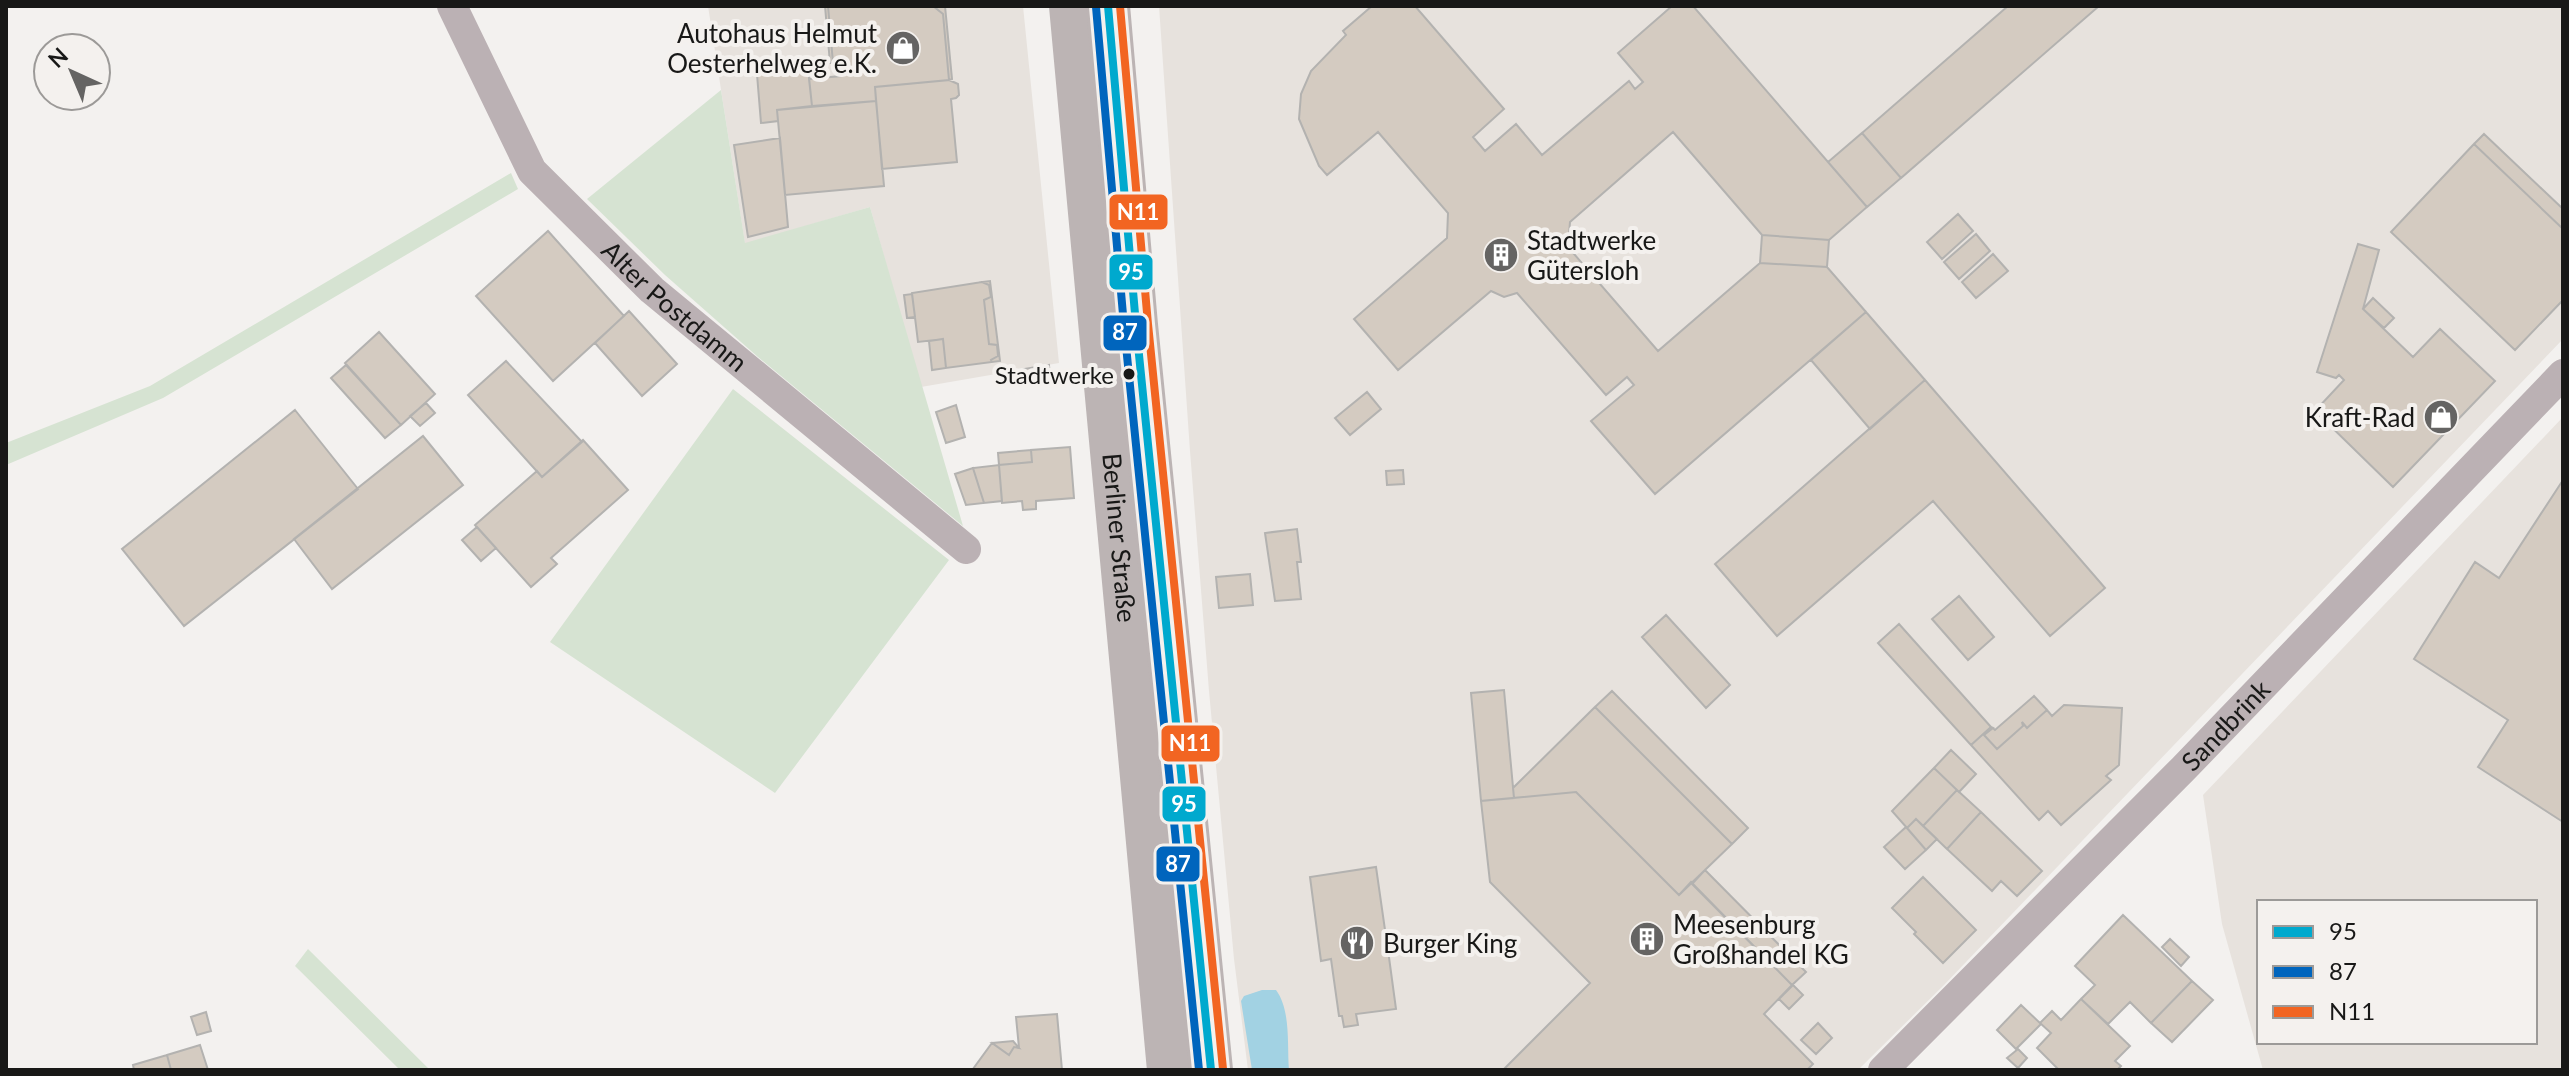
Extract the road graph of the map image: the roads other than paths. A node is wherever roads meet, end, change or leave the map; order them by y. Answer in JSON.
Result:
{"nodes":[{"id":1,"x":452,"y":6,"type":"edge"},
{"id":2,"x":1071,"y":6,"type":"edge"},
{"id":3,"x":1108,"y":6,"type":"edge"},
{"id":4,"x":2563,"y":374,"type":"edge"},
{"id":5,"x":966,"y":549,"type":"dead end"},
{"id":6,"x":1169,"y":1070,"type":"edge"},
{"id":7,"x":1211,"y":1070,"type":"edge"},
{"id":8,"x":1883,"y":1070,"type":"edge"}],
"edges":[{"from":1,"to":5,"type":"street","name":"Alter Postdamm"},
{"from":2,"to":6,"type":"main road","name":"Berliner Straße"},
{"from":3,"to":7,"type":"main road","name":"Berliner Straße"},
{"from":4,"to":8,"type":"street","name":"Sandbrink"}]}
